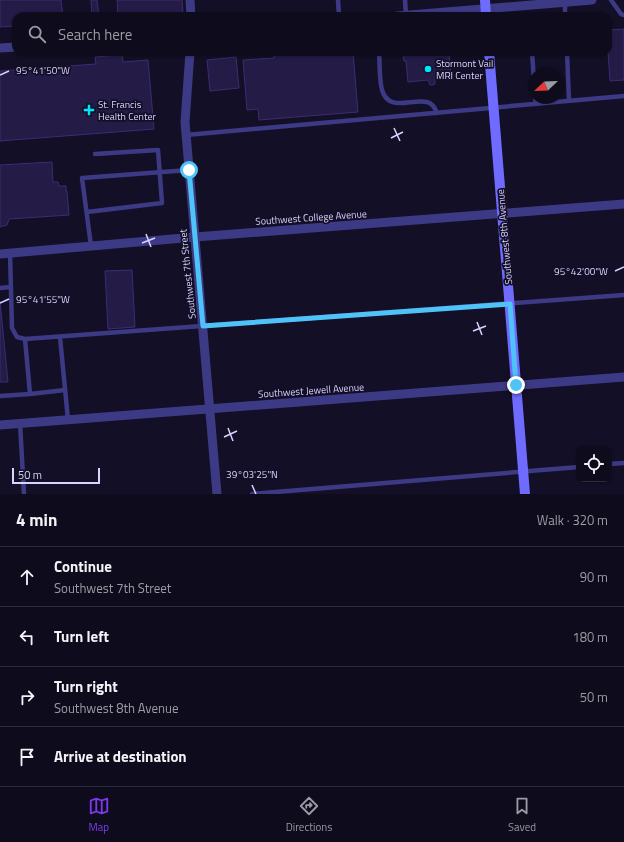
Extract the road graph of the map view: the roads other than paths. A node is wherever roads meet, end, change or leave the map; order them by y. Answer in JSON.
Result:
{"nodes":[{"id":1,"x":190,"y":0,"type":"edge"},
{"id":2,"x":338,"y":0,"type":"edge"},
{"id":3,"x":405,"y":0,"type":"edge"},
{"id":4,"x":592,"y":0,"type":"edge"},
{"id":5,"x":611,"y":0,"type":"edge"},
{"id":6,"x":565,"y":2,"type":"junction"},
{"id":7,"x":485,"y":8,"type":"edge"},
{"id":8,"x":191,"y":12,"type":"edge"},
{"id":9,"x":339,"y":12,"type":"edge"},
{"id":10,"x":403,"y":12,"type":"edge"},
{"id":11,"x":444,"y":12,"type":"edge"},
{"id":12,"x":565,"y":12,"type":"edge"},
{"id":13,"x":624,"y":16,"type":"edge"},
{"id":14,"x":12,"y":47,"type":"edge"},
{"id":15,"x":0,"y":48,"type":"edge"},
{"id":16,"x":190,"y":56,"type":"edge"},
{"id":17,"x":379,"y":56,"type":"edge"},
{"id":18,"x":488,"y":56,"type":"edge"},
{"id":19,"x":532,"y":56,"type":"edge"},
{"id":20,"x":567,"y":56,"type":"edge"},
{"id":21,"x":533,"y":68,"type":"edge"},
{"id":22,"x":624,"y":96,"type":"edge"},
{"id":23,"x":564,"y":101,"type":"edge"},
{"id":24,"x":569,"y":101,"type":"junction"},
{"id":25,"x":536,"y":104,"type":"edge"},
{"id":26,"x":493,"y":108,"type":"junction"},
{"id":27,"x":437,"y":113,"type":"junction"},
{"id":28,"x":186,"y":135,"type":"junction"},
{"id":29,"x":95,"y":154,"type":"dead end"},
{"id":30,"x":189,"y":170,"type":"junction"},
{"id":31,"x":160,"y":172,"type":"junction"},
{"id":32,"x":624,"y":204,"type":"edge"},
{"id":33,"x":87,"y":212,"type":"junction"},
{"id":34,"x":502,"y":214,"type":"junction"},
{"id":35,"x":195,"y":236,"type":"junction"},
{"id":36,"x":91,"y":246,"type":"junction"},
{"id":37,"x":5,"y":254,"type":"edge"},
{"id":38,"x":11,"y":287,"type":"junction"},
{"id":39,"x":0,"y":288,"type":"edge"},
{"id":40,"x":624,"y":295,"type":"edge"},
{"id":41,"x":510,"y":304,"type":"junction"},
{"id":42,"x":203,"y":326,"type":"junction"},
{"id":43,"x":60,"y":337,"type":"junction"},
{"id":44,"x":26,"y":339,"type":"junction"},
{"id":45,"x":624,"y":377,"type":"edge"},
{"id":46,"x":516,"y":385,"type":"junction"},
{"id":47,"x":65,"y":390,"type":"junction"},
{"id":48,"x":30,"y":394,"type":"junction"},
{"id":49,"x":0,"y":396,"type":"edge"},
{"id":50,"x":210,"y":409,"type":"junction"},
{"id":51,"x":68,"y":420,"type":"junction"},
{"id":52,"x":20,"y":423,"type":"junction"},
{"id":53,"x":0,"y":425,"type":"edge"},
{"id":54,"x":624,"y":463,"type":"edge"},
{"id":55,"x":612,"y":464,"type":"edge"},
{"id":56,"x":576,"y":467,"type":"edge"},
{"id":57,"x":523,"y":470,"type":"junction"},
{"id":58,"x":24,"y":494,"type":"edge"},
{"id":59,"x":216,"y":494,"type":"edge"},
{"id":60,"x":252,"y":494,"type":"edge"},
{"id":61,"x":525,"y":494,"type":"edge"}],
"edges":[{"from":1,"to":8,"type":"street"},
{"from":2,"to":9,"type":"lane"},
{"from":3,"to":10,"type":"lane"},
{"from":4,"to":6,"type":"street"},
{"from":5,"to":13,"type":"lane"},
{"from":6,"to":7,"type":"street"},
{"from":6,"to":12,"type":"lane"},
{"from":7,"to":11,"type":"street"},
{"from":14,"to":15,"type":"street"},
{"from":16,"to":28,"type":"street","name":"Southwest 7th Street"},
{"from":17,"to":27,"type":"lane"},
{"from":18,"to":26,"type":"street","name":"Southwest 8th Avenue"},
{"from":19,"to":21,"type":"lane"},
{"from":20,"to":24,"type":"lane"},
{"from":22,"to":24,"type":"lane"},
{"from":23,"to":24,"type":"lane"},
{"from":25,"to":26,"type":"lane"},
{"from":26,"to":27,"type":"lane"},
{"from":26,"to":34,"type":"street","name":"Southwest 8th Avenue"},
{"from":27,"to":28,"type":"lane"},
{"from":28,"to":30,"type":"street","name":"Southwest 7th Street"},
{"from":29,"to":31,"type":"lane"},
{"from":30,"to":31,"type":"lane"},
{"from":30,"to":35,"type":"street","name":"Southwest 7th Street"},
{"from":31,"to":33,"type":"lane"},
{"from":31,"to":33,"type":"lane"},
{"from":32,"to":34,"type":"street","name":"Southwest College Avenue"},
{"from":33,"to":36,"type":"lane"},
{"from":34,"to":35,"type":"street","name":"Southwest College Avenue"},
{"from":34,"to":41,"type":"street","name":"Southwest 8th Avenue"},
{"from":35,"to":36,"type":"street","name":"Southwest College Avenue"},
{"from":35,"to":42,"type":"street","name":"Southwest 7th Street"},
{"from":36,"to":37,"type":"street","name":"Southwest College Avenue"},
{"from":37,"to":38,"type":"lane"},
{"from":38,"to":39,"type":"lane"},
{"from":38,"to":44,"type":"lane"},
{"from":40,"to":41,"type":"lane"},
{"from":41,"to":42,"type":"lane"},
{"from":41,"to":46,"type":"street","name":"Southwest 8th Avenue"},
{"from":42,"to":43,"type":"lane"},
{"from":42,"to":50,"type":"street","name":"Southwest 7th Street"},
{"from":43,"to":44,"type":"lane"},
{"from":43,"to":47,"type":"lane"},
{"from":44,"to":48,"type":"lane"},
{"from":45,"to":46,"type":"street","name":"Southwest Jewell Avenue"},
{"from":46,"to":50,"type":"street","name":"Southwest Jewell Avenue"},
{"from":46,"to":57,"type":"street","name":"Southwest 8th Avenue"},
{"from":47,"to":48,"type":"lane"},
{"from":47,"to":51,"type":"lane"},
{"from":48,"to":49,"type":"lane"},
{"from":50,"to":51,"type":"street","name":"Southwest Jewell Avenue"},
{"from":50,"to":59,"type":"street","name":"Southwest 7th Street"},
{"from":51,"to":52,"type":"street","name":"Southwest Jewell Avenue"},
{"from":52,"to":53,"type":"street","name":"Southwest Jewell Avenue"},
{"from":52,"to":58,"type":"lane"},
{"from":54,"to":55,"type":"lane"},
{"from":56,"to":57,"type":"lane"},
{"from":57,"to":60,"type":"lane"},
{"from":57,"to":61,"type":"street","name":"Southwest 8th Avenue"}]}
